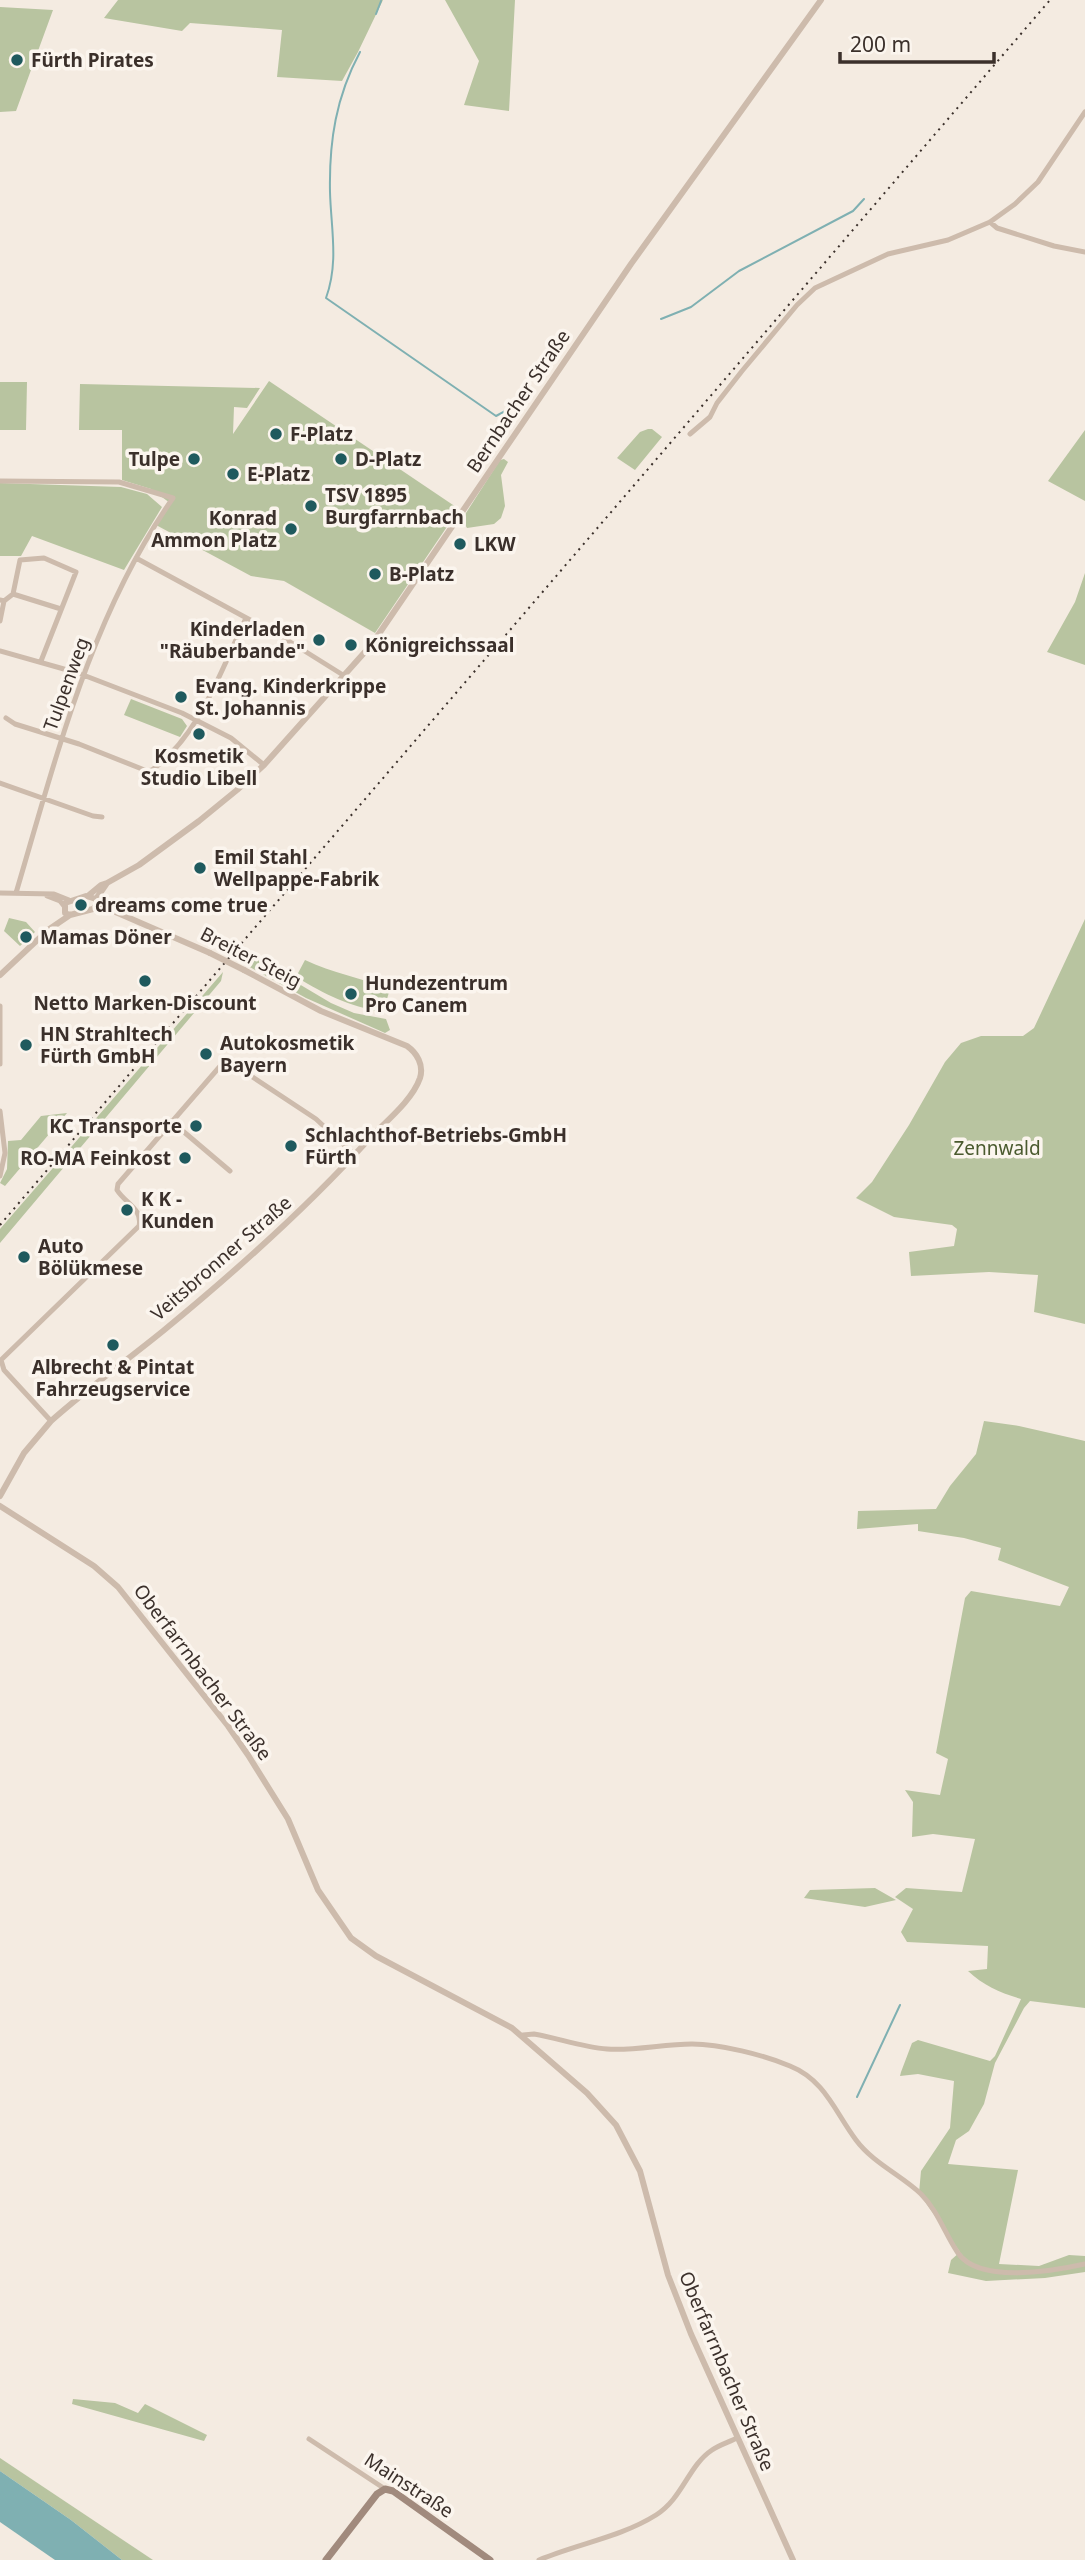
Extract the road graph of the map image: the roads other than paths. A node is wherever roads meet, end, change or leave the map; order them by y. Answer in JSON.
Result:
{"nodes":[{"id":1,"x":821,"y":0,"type":"edge"},
{"id":2,"x":1085,"y":112,"type":"edge"},
{"id":3,"x":990,"y":222,"type":"junction"},
{"id":4,"x":1085,"y":252,"type":"edge"},
{"id":5,"x":690,"y":434,"type":"dead end"},
{"id":6,"x":0,"y":481,"type":"edge"},
{"id":7,"x":136,"y":558,"type":"junction"},
{"id":8,"x":13,"y":594,"type":"junction"},
{"id":9,"x":2,"y":600,"type":"edge"},
{"id":10,"x":61,"y":608,"type":"junction"},
{"id":11,"x":246,"y":618,"type":"junction"},
{"id":12,"x":0,"y":621,"type":"edge"},
{"id":13,"x":0,"y":651,"type":"edge"},
{"id":14,"x":41,"y":661,"type":"junction"},
{"id":15,"x":343,"y":675,"type":"junction"},
{"id":16,"x":84,"y":676,"type":"junction"},
{"id":17,"x":6,"y":718,"type":"dead end"},
{"id":18,"x":197,"y":720,"type":"junction"},
{"id":19,"x":63,"y":739,"type":"junction"},
{"id":20,"x":264,"y":765,"type":"junction"},
{"id":21,"x":0,"y":783,"type":"edge"},
{"id":22,"x":45,"y":797,"type":"junction"},
{"id":23,"x":102,"y":817,"type":"dead end"},
{"id":24,"x":0,"y":893,"type":"edge"},
{"id":25,"x":16,"y":893,"type":"junction"},
{"id":26,"x":94,"y":902,"type":"junction"},
{"id":27,"x":67,"y":908,"type":"junction"},
{"id":28,"x":0,"y":975,"type":"edge"},
{"id":29,"x":0,"y":1006,"type":"edge"},
{"id":30,"x":390,"y":1039,"type":"joint"},
{"id":31,"x":0,"y":1065,"type":"edge"},
{"id":32,"x":0,"y":1111,"type":"edge"},
{"id":33,"x":171,"y":1121,"type":"junction"},
{"id":34,"x":355,"y":1155,"type":"junction"},
{"id":35,"x":230,"y":1171,"type":"dead end"},
{"id":36,"x":0,"y":1176,"type":"edge"},
{"id":37,"x":0,"y":1363,"type":"edge"},
{"id":38,"x":51,"y":1421,"type":"junction"},
{"id":39,"x":0,"y":1496,"type":"edge"},
{"id":40,"x":0,"y":1506,"type":"edge"},
{"id":41,"x":523,"y":2035,"type":"junction"},
{"id":42,"x":1085,"y":2264,"type":"edge"},
{"id":43,"x":309,"y":2438,"type":"dead end"},
{"id":44,"x":737,"y":2438,"type":"junction"},
{"id":45,"x":385,"y":2489,"type":"junction"},
{"id":46,"x":326,"y":2560,"type":"edge"},
{"id":47,"x":489,"y":2560,"type":"edge"},
{"id":48,"x":539,"y":2560,"type":"edge"},
{"id":49,"x":793,"y":2560,"type":"edge"}],
"edges":[{"from":1,"to":15,"type":"street","name":"Bernbacher Straße"},
{"from":2,"to":3,"type":"street"},
{"from":3,"to":4,"type":"street"},
{"from":3,"to":5,"type":"street"},
{"from":6,"to":7,"type":"street","name":"Tulpenweg"},
{"from":7,"to":11,"type":"street"},
{"from":7,"to":16,"type":"street","name":"Tulpenweg"},
{"from":8,"to":9,"type":"street"},
{"from":8,"to":10,"type":"street"},
{"from":8,"to":10,"type":"street"},
{"from":9,"to":12,"type":"street"},
{"from":10,"to":14,"type":"street"},
{"from":11,"to":15,"type":"street"},
{"from":11,"to":18,"type":"street"},
{"from":13,"to":14,"type":"street"},
{"from":14,"to":16,"type":"street"},
{"from":15,"to":20,"type":"street","name":"Bernbacher Straße"},
{"from":16,"to":18,"type":"street"},
{"from":16,"to":19,"type":"street","name":"Tulpenweg"},
{"from":17,"to":19,"type":"street"},
{"from":18,"to":19,"type":"street"},
{"from":18,"to":20,"type":"street"},
{"from":19,"to":22,"type":"street","name":"Tulpenweg"},
{"from":20,"to":26,"type":"street","name":"Bernbacher Straße"},
{"from":21,"to":22,"type":"street"},
{"from":22,"to":23,"type":"street"},
{"from":22,"to":25,"type":"street","name":"Tulpenweg"},
{"from":24,"to":25,"type":"street"},
{"from":25,"to":27,"type":"street"},
{"from":26,"to":27,"type":"street"},
{"from":26,"to":27,"type":"street"},
{"from":26,"to":30,"type":"street","name":"Breiter Steig","bridge":true},
{"from":27,"to":28,"type":"street"},
{"from":29,"to":31,"type":"street"},
{"from":30,"to":34,"type":"street","name":"Veitsbronner Straße"},
{"from":32,"to":36,"type":"street"},
{"from":33,"to":34,"type":"street"},
{"from":33,"to":35,"type":"street"},
{"from":33,"to":37,"type":"street"},
{"from":34,"to":38,"type":"street","name":"Veitsbronner Straße"},
{"from":37,"to":38,"type":"street"},
{"from":38,"to":39,"type":"street","name":"Veitsbronner Straße"},
{"from":40,"to":41,"type":"street","name":"Oberfarrnbacher Straße"},
{"from":41,"to":42,"type":"street"},
{"from":41,"to":44,"type":"street","name":"Oberfarrnbacher Straße"},
{"from":43,"to":45,"type":"street","name":"Mainstraße"},
{"from":44,"to":48,"type":"street"},
{"from":44,"to":49,"type":"street","name":"Oberfarrnbacher Straße"},
{"from":45,"to":46,"type":"main road"},
{"from":45,"to":47,"type":"main road","name":"Mainstraße"}]}
